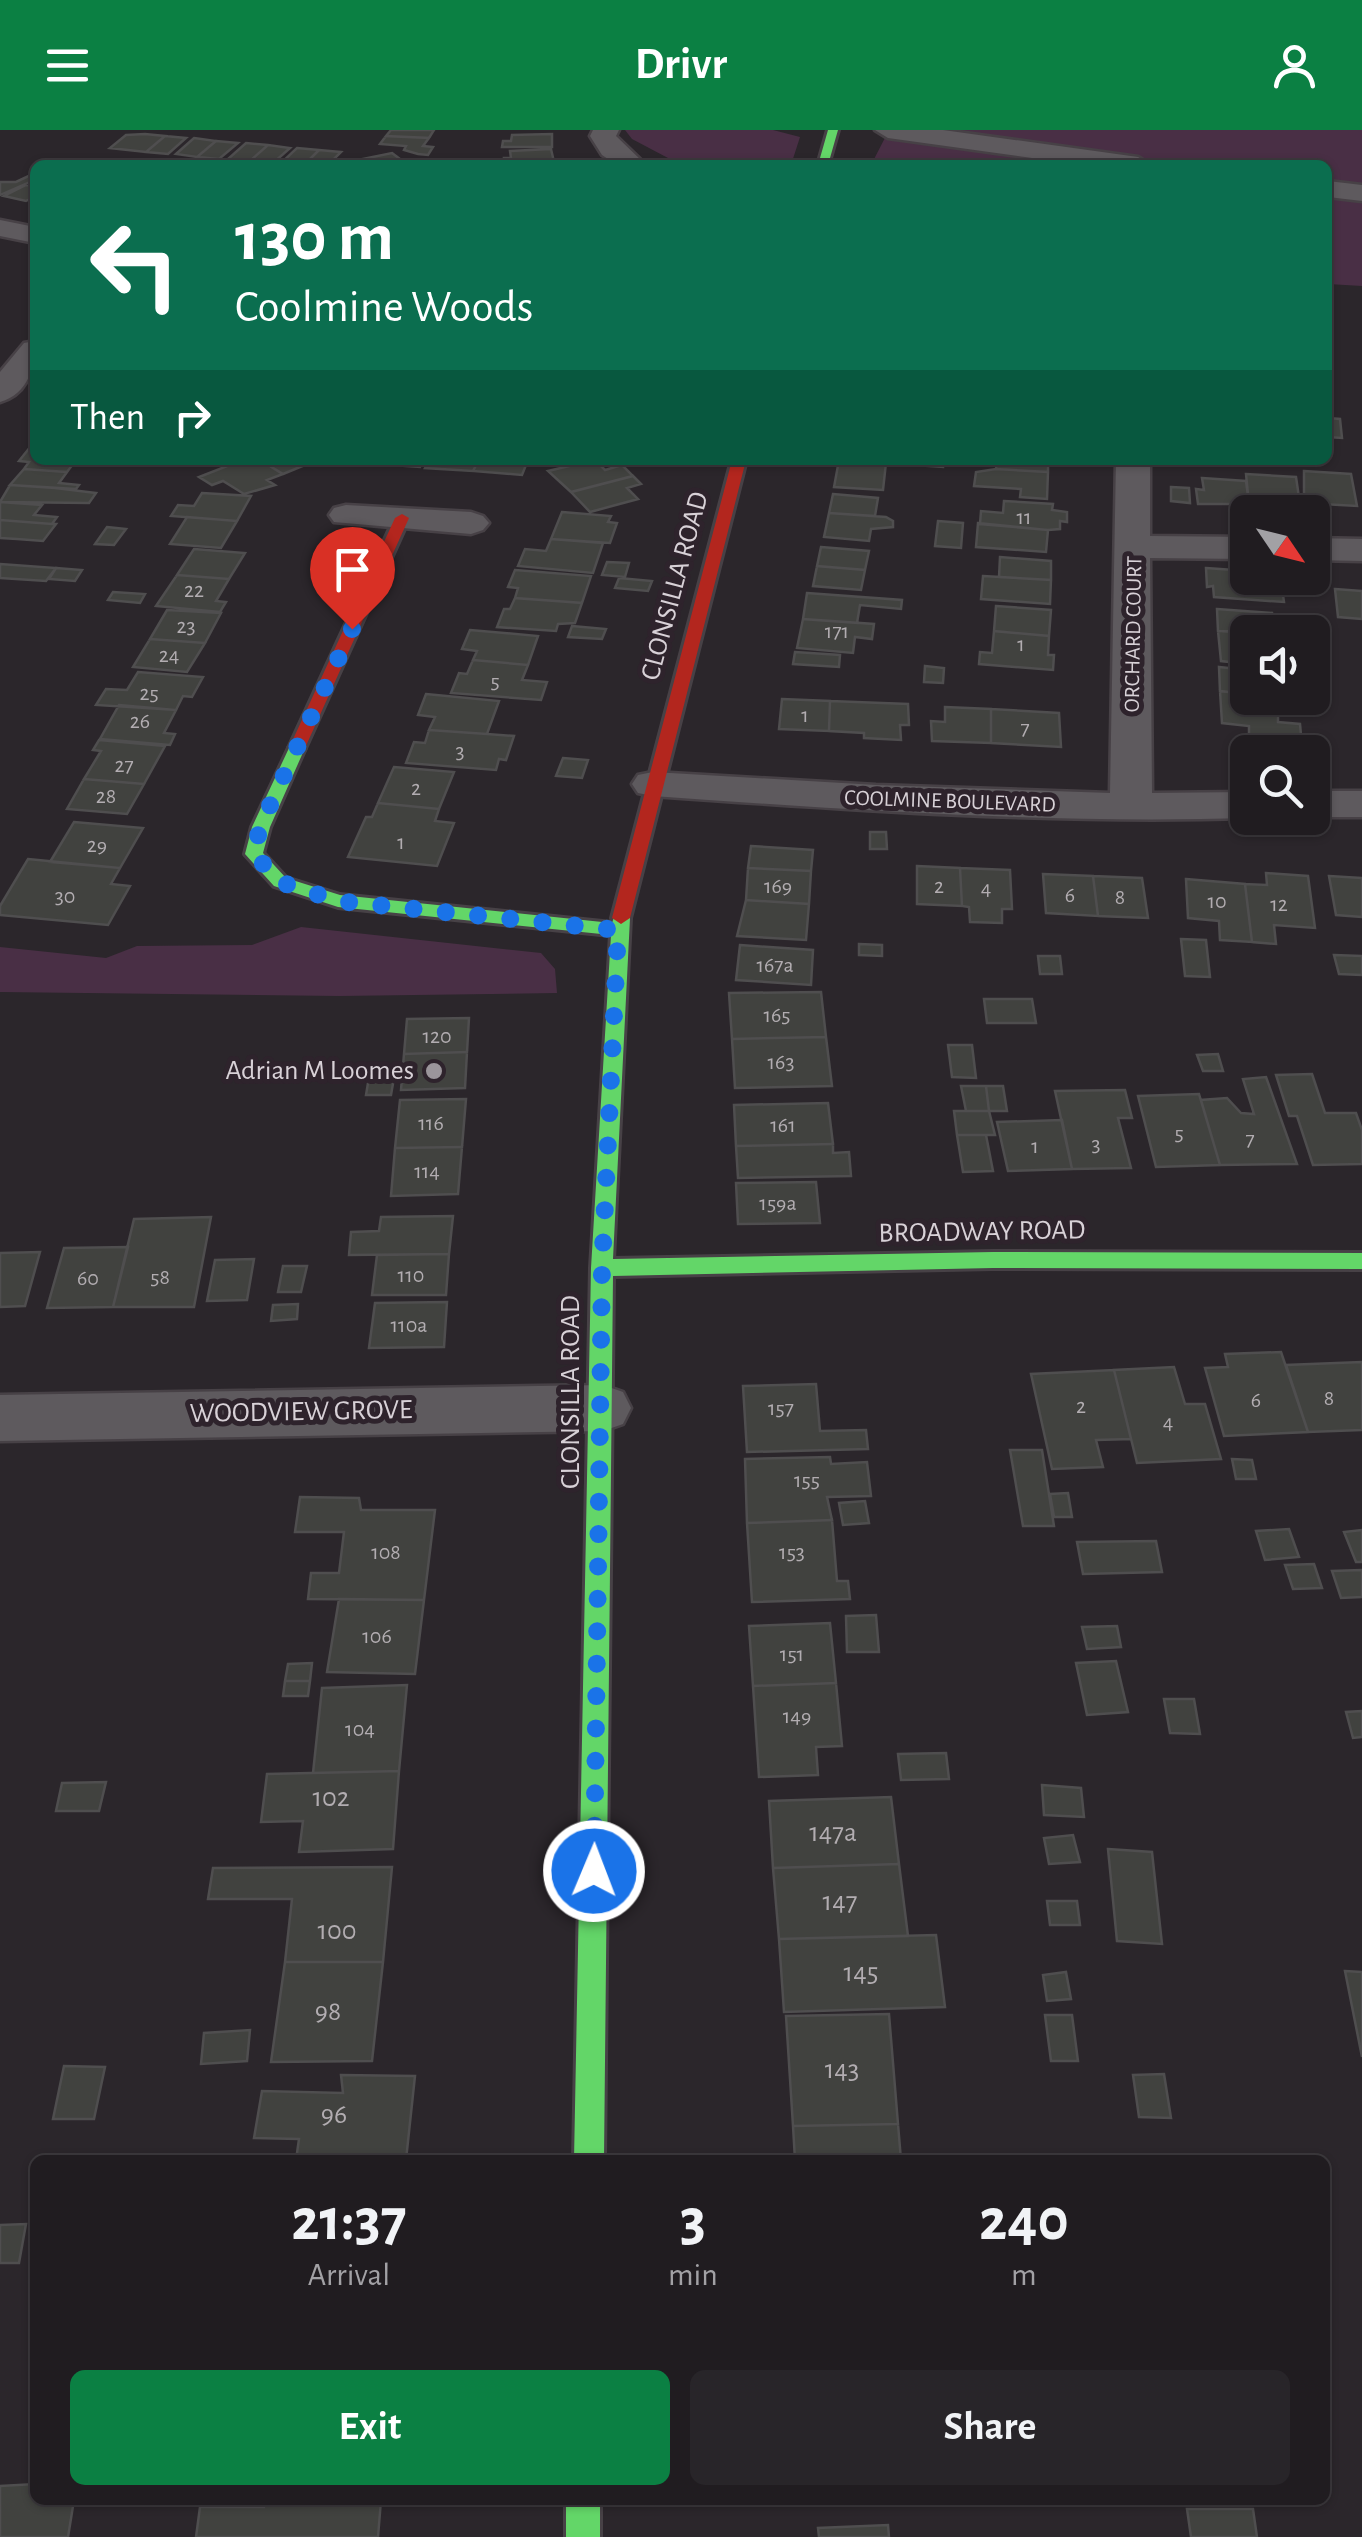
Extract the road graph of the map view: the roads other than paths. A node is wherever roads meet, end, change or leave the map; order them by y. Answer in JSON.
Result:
{"nodes":[{"id":1,"x":606,"y":130,"type":"edge"},
{"id":2,"x":834,"y":130,"type":"edge"},
{"id":3,"x":888,"y":130,"type":"edge"},
{"id":4,"x":627,"y":160,"type":"edge"},
{"id":5,"x":825,"y":160,"type":"edge"},
{"id":6,"x":1102,"y":160,"type":"edge"},
{"id":7,"x":1332,"y":190,"type":"edge"},
{"id":8,"x":1362,"y":194,"type":"edge"},
{"id":9,"x":0,"y":228,"type":"edge"},
{"id":10,"x":30,"y":234,"type":"edge"},
{"id":11,"x":29,"y":341,"type":"edge"},
{"id":12,"x":0,"y":392,"type":"edge"},
{"id":13,"x":738,"y":465,"type":"edge"},
{"id":14,"x":1133,"y":465,"type":"edge"},
{"id":15,"x":346,"y":515,"type":"dead end"},
{"id":16,"x":402,"y":518,"type":"junction"},
{"id":17,"x":471,"y":523,"type":"dead end"},
{"id":18,"x":1135,"y":547,"type":"junction"},
{"id":19,"x":1230,"y":548,"type":"edge"},
{"id":20,"x":1330,"y":549,"type":"edge"},
{"id":21,"x":1362,"y":550,"type":"edge"},
{"id":22,"x":652,"y":784,"type":"junction"},
{"id":23,"x":1330,"y":804,"type":"edge"},
{"id":24,"x":1362,"y":804,"type":"edge"},
{"id":25,"x":1230,"y":806,"type":"edge"},
{"id":26,"x":1131,"y":808,"type":"junction"},
{"id":27,"x":618,"y":930,"type":"junction"},
{"id":28,"x":1362,"y":1260,"type":"edge"},
{"id":29,"x":602,"y":1268,"type":"junction"},
{"id":30,"x":602,"y":1408,"type":"junction"},
{"id":31,"x":0,"y":1418,"type":"edge"},
{"id":32,"x":589,"y":2155,"type":"edge"},
{"id":33,"x":583,"y":2505,"type":"edge"},
{"id":34,"x":583,"y":2537,"type":"edge"}],
"edges":[{"from":1,"to":4,"type":"street"},
{"from":2,"to":5,"type":"street"},
{"from":3,"to":6,"type":"street"},
{"from":7,"to":8,"type":"street"},
{"from":9,"to":10,"type":"street"},
{"from":11,"to":12,"type":"street"},
{"from":13,"to":22,"type":"street","name":"CLONSILLA ROAD"},
{"from":14,"to":18,"type":"street","name":"ORCHARD COURT"},
{"from":15,"to":16,"type":"street"},
{"from":16,"to":17,"type":"street"},
{"from":16,"to":27,"type":"street"},
{"from":18,"to":19,"type":"street"},
{"from":18,"to":26,"type":"street","name":"ORCHARD COURT"},
{"from":20,"to":21,"type":"street"},
{"from":22,"to":26,"type":"street","name":"COOLMINE BOULEVARD"},
{"from":22,"to":27,"type":"street","name":"CLONSILLA ROAD"},
{"from":23,"to":24,"type":"street"},
{"from":25,"to":26,"type":"street","name":"COOLMINE BOULEVARD"},
{"from":27,"to":29,"type":"street","name":"CLONSILLA ROAD"},
{"from":28,"to":29,"type":"street","name":"BROADWAY ROAD"},
{"from":29,"to":30,"type":"street","name":"CLONSILLA ROAD"},
{"from":30,"to":31,"type":"street","name":"WOODVIEW GROVE"},
{"from":30,"to":32,"type":"street","name":"CLONSILLA ROAD"},
{"from":33,"to":34,"type":"street"}]}
